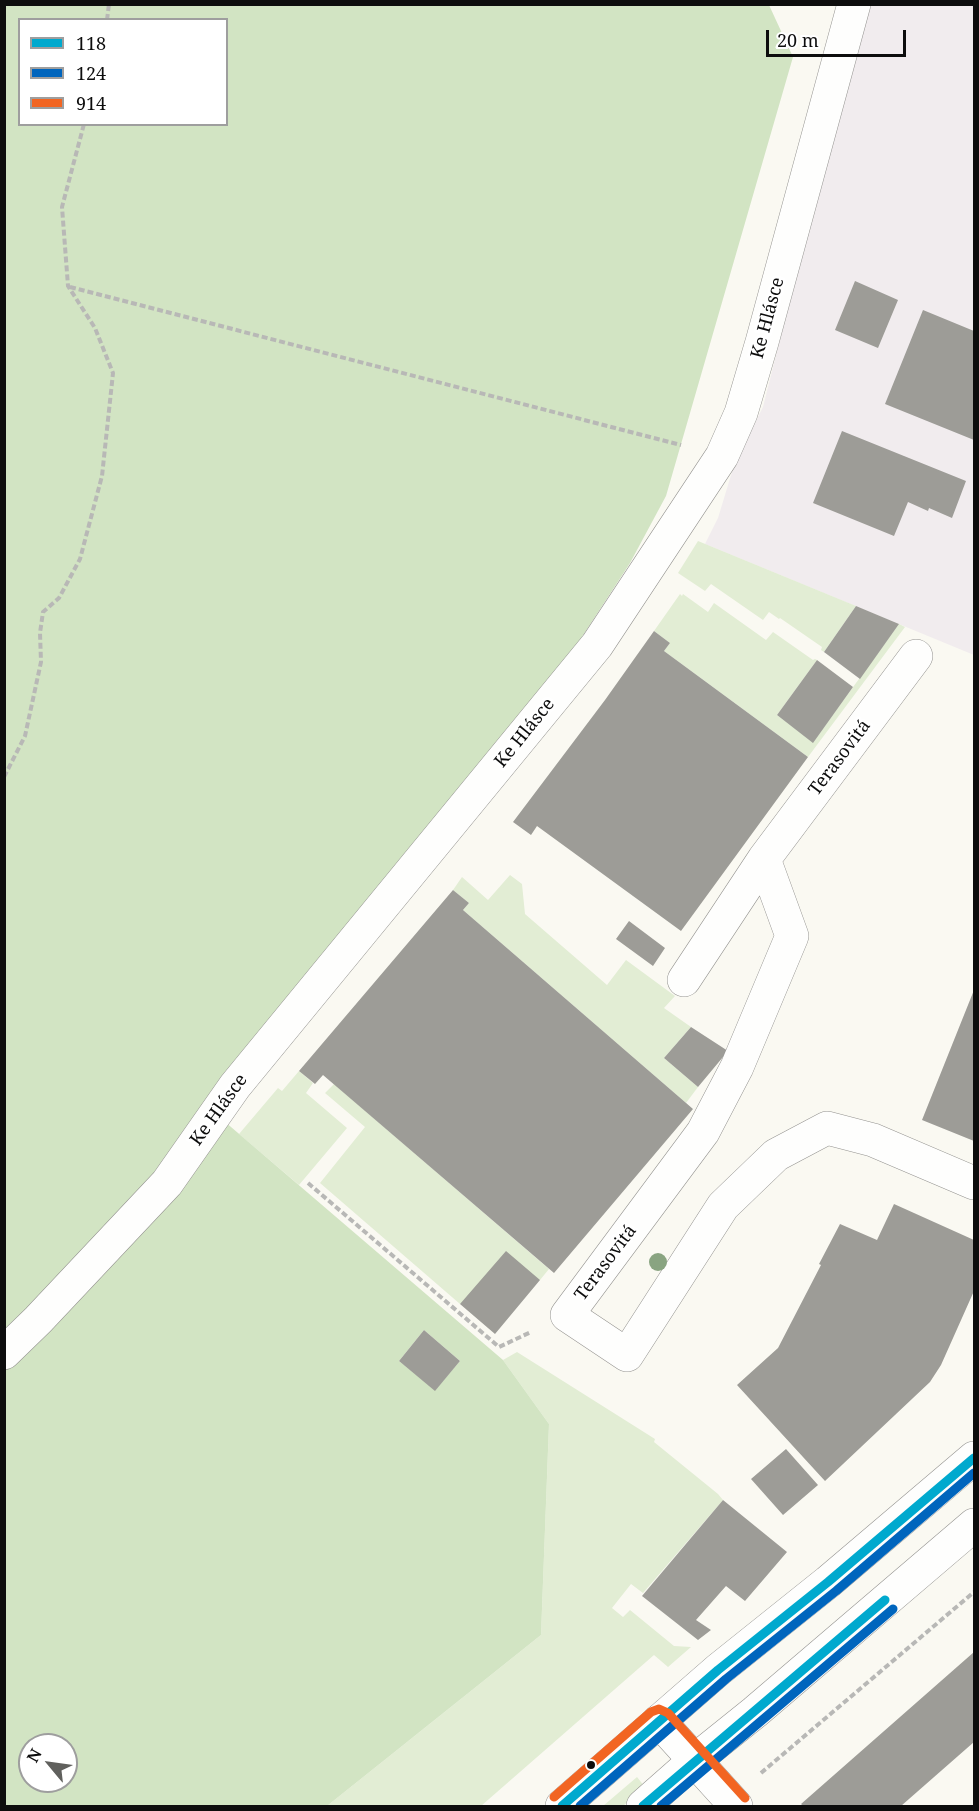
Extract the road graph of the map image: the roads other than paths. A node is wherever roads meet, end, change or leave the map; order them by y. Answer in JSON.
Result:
{"nodes":[{"id":1,"x":854,"y":4,"type":"edge"},
{"id":2,"x":916,"y":656,"type":"dead end"},
{"id":3,"x":764,"y":859,"type":"junction"},
{"id":4,"x":684,"y":980,"type":"dead end"},
{"id":5,"x":975,"y":1183,"type":"edge"},
{"id":6,"x":4,"y":1353,"type":"edge"},
{"id":7,"x":975,"y":1458,"type":"edge"},
{"id":8,"x":975,"y":1525,"type":"edge"},
{"id":9,"x":659,"y":1721,"type":"junction"},
{"id":10,"x":694,"y":1761,"type":"junction"},
{"id":11,"x":733,"y":1803,"type":"edge"},
{"id":12,"x":562,"y":1806,"type":"edge"},
{"id":13,"x":643,"y":1806,"type":"edge"}],
"edges":[{"from":1,"to":6,"type":"street","name":"Ke Hlásce"},
{"from":2,"to":3,"type":"street","name":"Terasovitá"},
{"from":3,"to":4,"type":"street","name":"Terasovitá"},
{"from":3,"to":5,"type":"street","name":"Terasovitá"},
{"from":7,"to":9,"type":"street"},
{"from":8,"to":10,"type":"street"},
{"from":9,"to":10,"type":"street"},
{"from":9,"to":12,"type":"street"},
{"from":10,"to":11,"type":"street"},
{"from":10,"to":13,"type":"street"}]}
